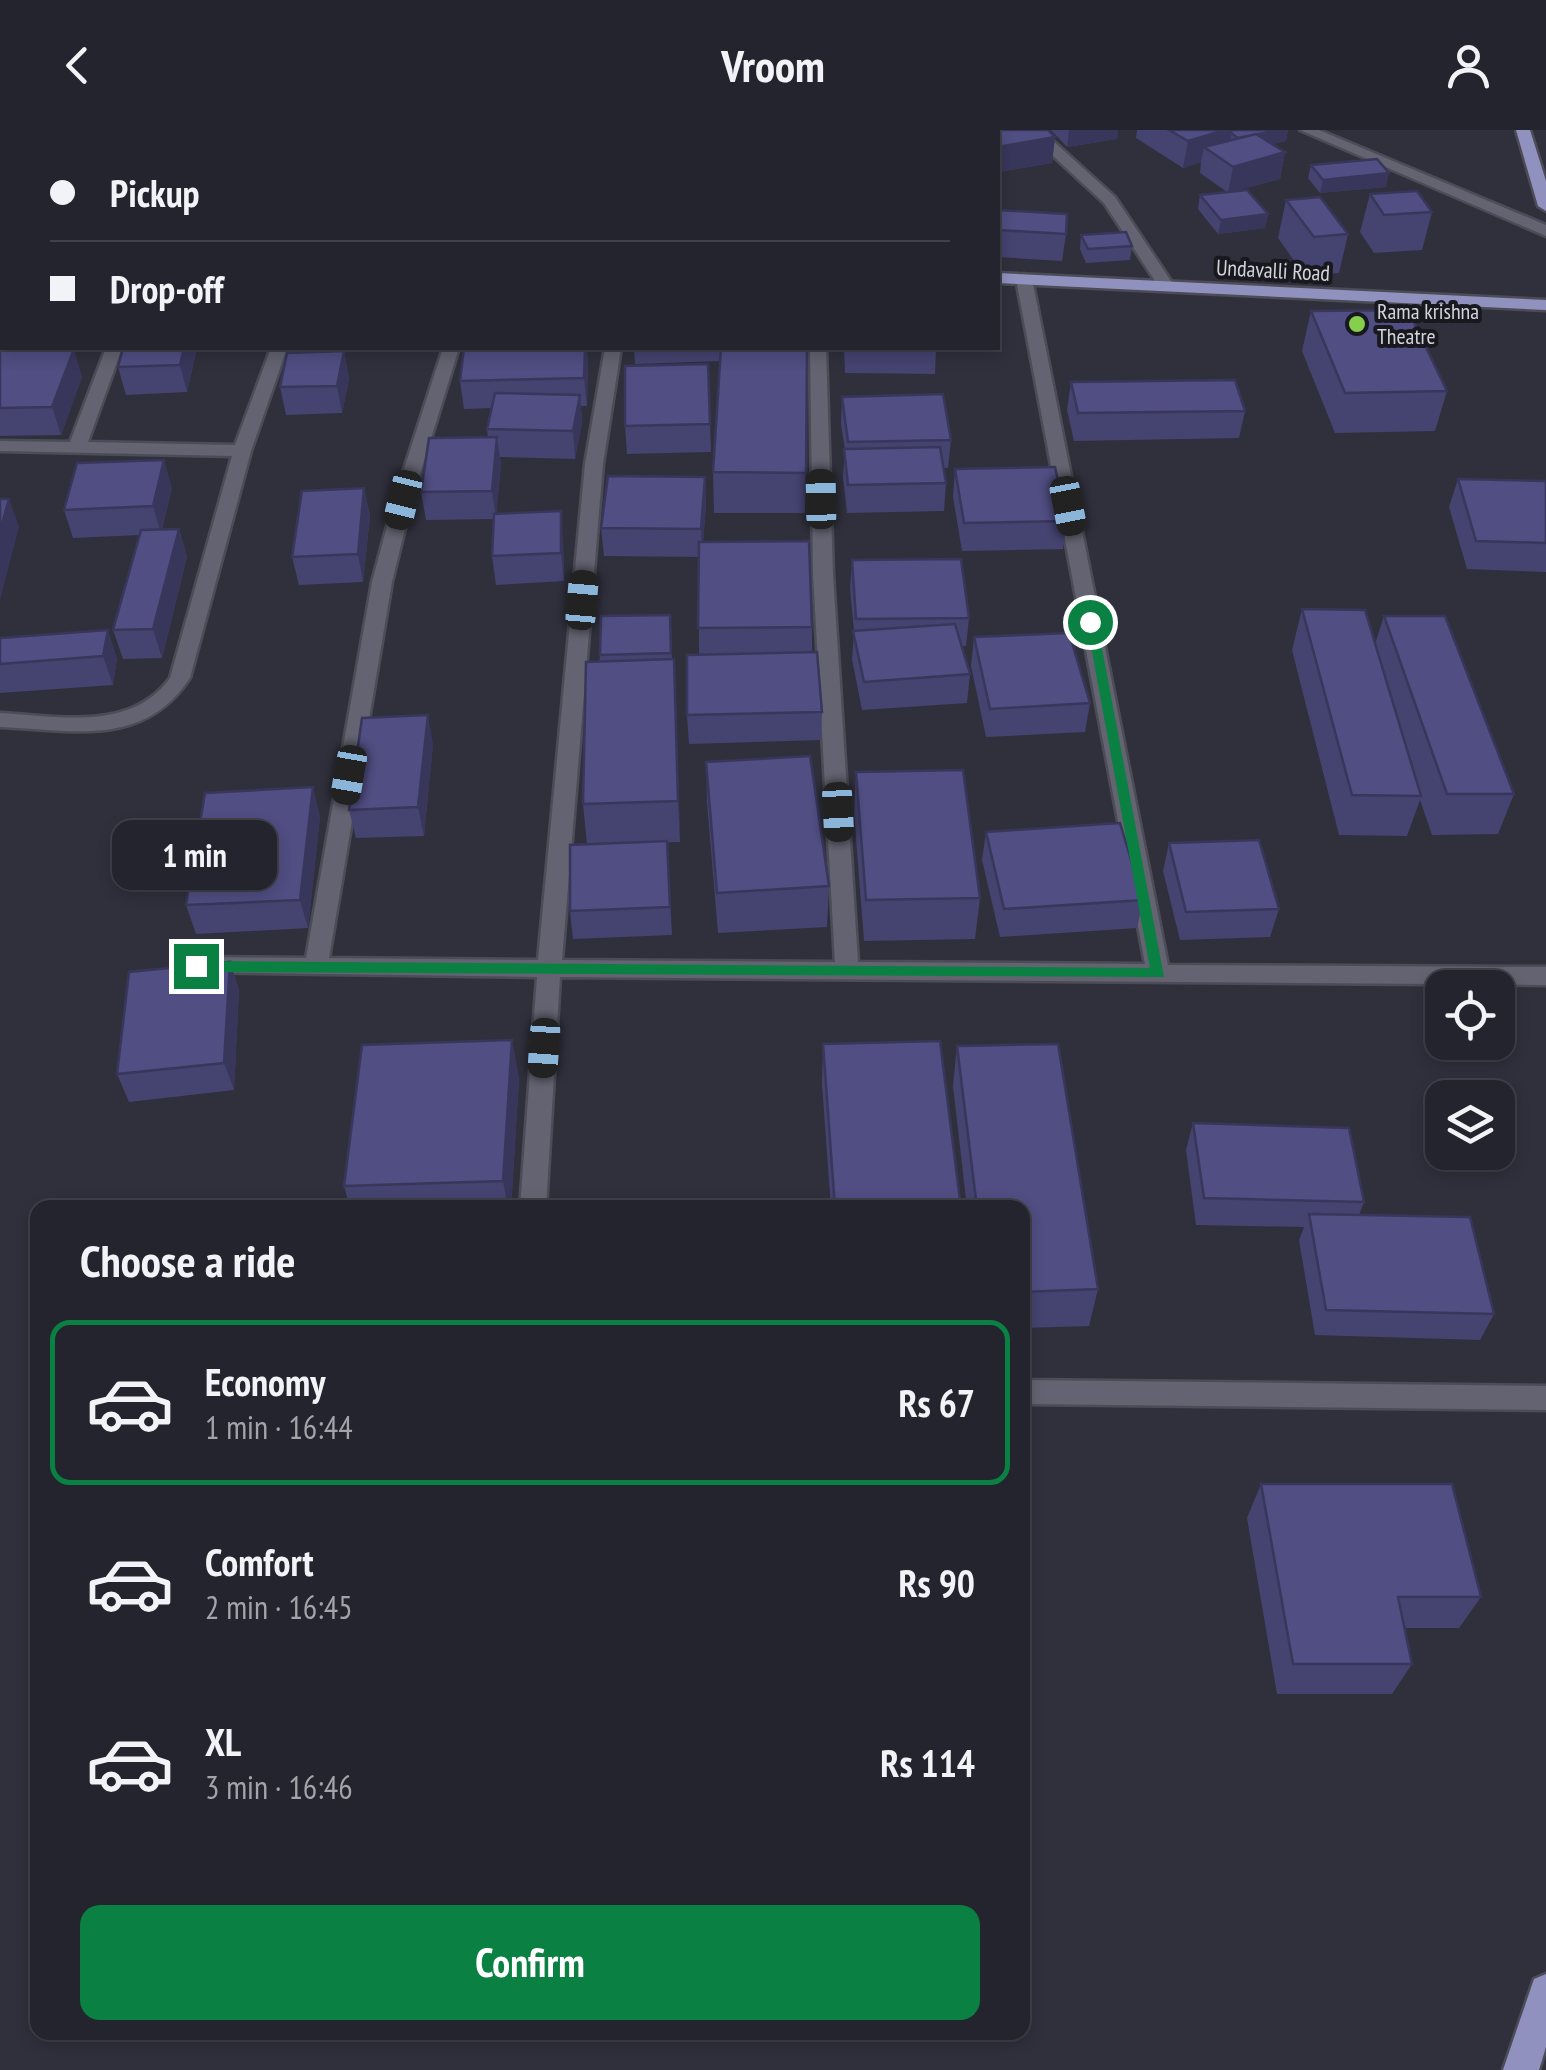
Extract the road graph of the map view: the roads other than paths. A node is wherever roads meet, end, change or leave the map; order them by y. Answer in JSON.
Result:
{"nodes":[{"id":1,"x":1032,"y":130,"type":"edge"},
{"id":2,"x":1307,"y":130,"type":"edge"},
{"id":3,"x":1525,"y":138,"type":"edge"},
{"id":4,"x":1546,"y":206,"type":"edge"},
{"id":5,"x":1546,"y":231,"type":"edge"},
{"id":6,"x":1000,"y":278,"type":"edge"},
{"id":7,"x":1024,"y":279,"type":"junction"},
{"id":8,"x":1167,"y":288,"type":"junction"},
{"id":9,"x":1546,"y":305,"type":"edge"},
{"id":10,"x":113,"y":350,"type":"edge"},
{"id":11,"x":278,"y":350,"type":"edge"},
{"id":12,"x":450,"y":350,"type":"edge"},
{"id":13,"x":614,"y":350,"type":"edge"},
{"id":14,"x":818,"y":350,"type":"edge"},
{"id":15,"x":0,"y":446,"type":"edge"},
{"id":16,"x":76,"y":447,"type":"junction"},
{"id":17,"x":242,"y":451,"type":"junction"},
{"id":18,"x":0,"y":720,"type":"edge"},
{"id":19,"x":196,"y":966,"type":"edge"},
{"id":20,"x":316,"y":967,"type":"junction"},
{"id":21,"x":548,"y":969,"type":"junction"},
{"id":22,"x":847,"y":971,"type":"junction"},
{"id":23,"x":1158,"y":973,"type":"junction"},
{"id":24,"x":1546,"y":976,"type":"edge"},
{"id":25,"x":534,"y":1200,"type":"edge"},
{"id":26,"x":1030,"y":1392,"type":"edge"},
{"id":27,"x":1546,"y":1398,"type":"edge"},
{"id":28,"x":1546,"y":1991,"type":"edge"},
{"id":29,"x":1521,"y":2070,"type":"edge"}],
"edges":[{"from":1,"to":8,"type":"street"},
{"from":2,"to":5,"type":"street"},
{"from":3,"to":4,"type":"main road"},
{"from":6,"to":7,"type":"main road","name":"Undavalli Road"},
{"from":7,"to":8,"type":"main road","name":"Undavalli Road"},
{"from":7,"to":23,"type":"street"},
{"from":8,"to":9,"type":"main road","name":"Undavalli Road"},
{"from":10,"to":16,"type":"street"},
{"from":11,"to":17,"type":"street"},
{"from":12,"to":20,"type":"street"},
{"from":13,"to":21,"type":"street"},
{"from":14,"to":22,"type":"street"},
{"from":15,"to":16,"type":"street"},
{"from":16,"to":17,"type":"street"},
{"from":17,"to":18,"type":"street"},
{"from":19,"to":20,"type":"street"},
{"from":20,"to":21,"type":"street"},
{"from":21,"to":22,"type":"street"},
{"from":21,"to":25,"type":"street"},
{"from":22,"to":23,"type":"street"},
{"from":23,"to":24,"type":"street"},
{"from":26,"to":27,"type":"street"},
{"from":28,"to":29,"type":"main road"}]}
